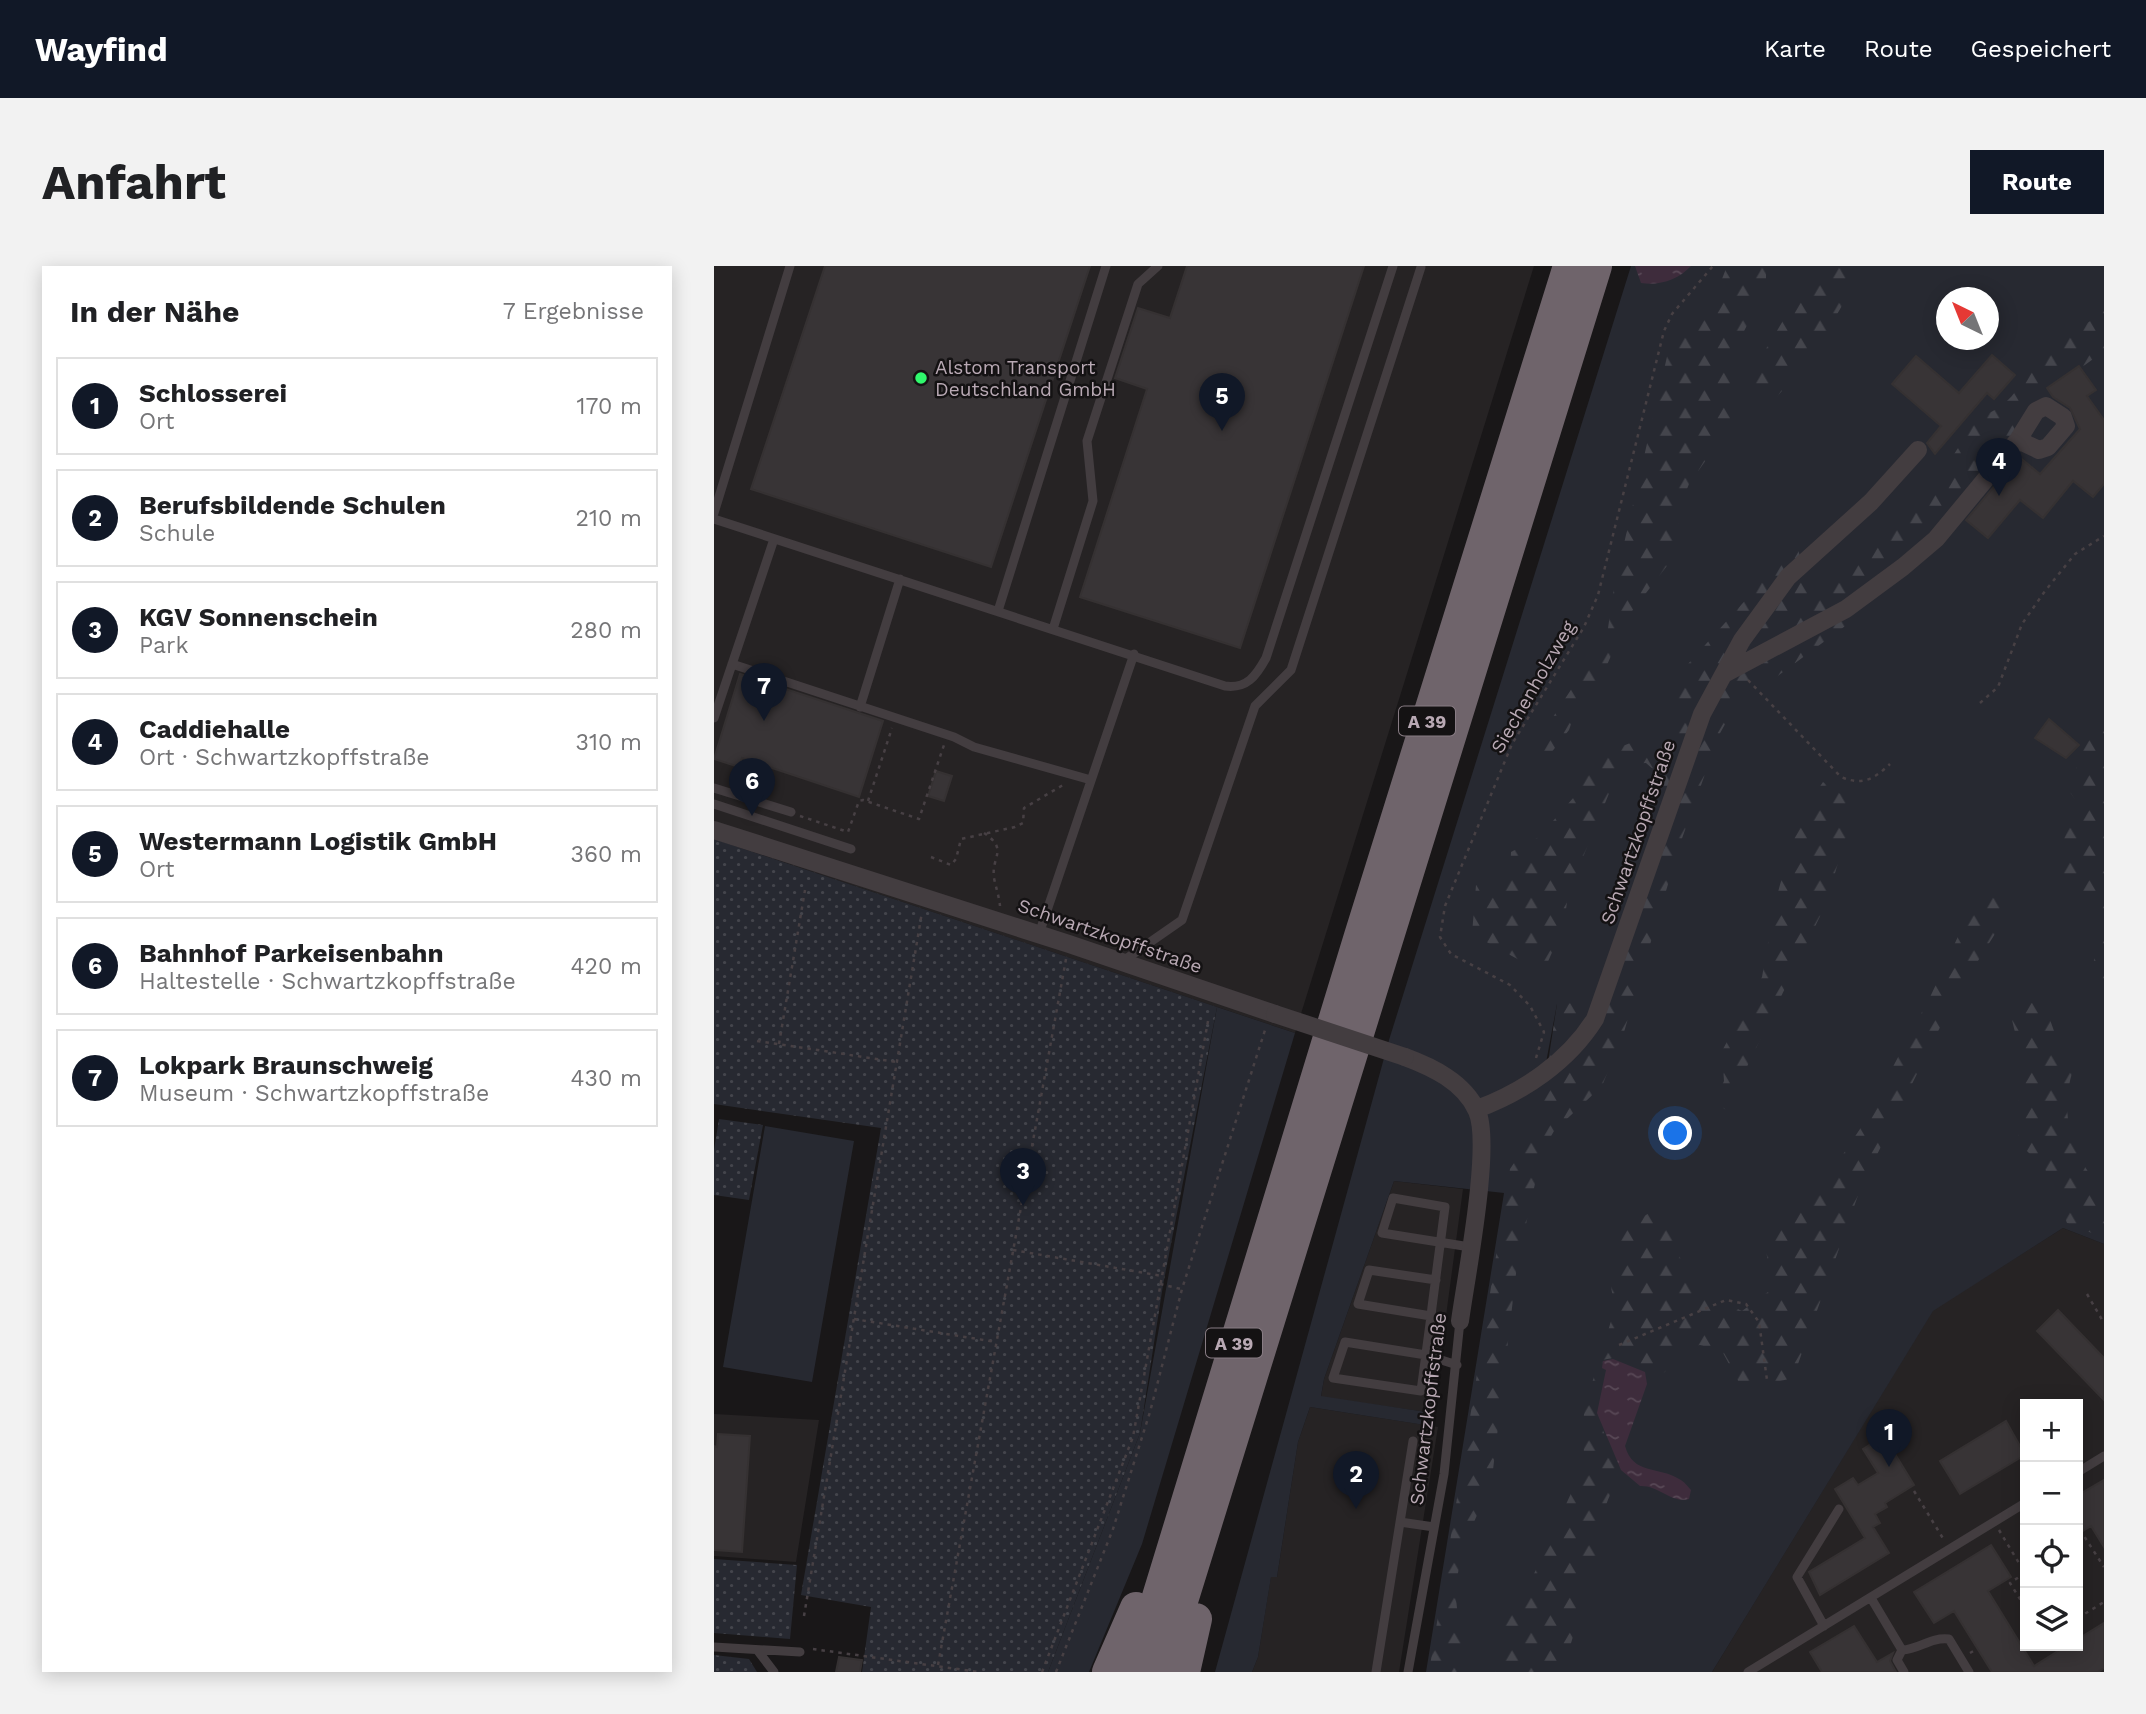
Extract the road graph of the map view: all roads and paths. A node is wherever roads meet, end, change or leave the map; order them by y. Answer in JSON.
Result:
{"nodes":[{"id":1,"x":790,"y":266,"type":"edge"},
{"id":2,"x":1106,"y":266,"type":"edge"},
{"id":3,"x":1158,"y":266,"type":"edge"},
{"id":4,"x":1393,"y":266,"type":"edge"},
{"id":5,"x":1569,"y":266,"type":"edge"},
{"id":6,"x":1596,"y":266,"type":"edge"},
{"id":7,"x":1713,"y":266,"type":"edge"},
{"id":8,"x":1421,"y":267,"type":"edge"},
{"id":9,"x":2018,"y":440,"type":"dead end"},
{"id":10,"x":1918,"y":450,"type":"dead end"},
{"id":11,"x":714,"y":513,"type":"edge"},
{"id":12,"x":714,"y":519,"type":"edge"},
{"id":13,"x":2104,"y":536,"type":"edge"},
{"id":14,"x":774,"y":539,"type":"junction"},
{"id":15,"x":900,"y":579,"type":"junction"},
{"id":16,"x":998,"y":611,"type":"junction"},
{"id":17,"x":1053,"y":629,"type":"junction"},
{"id":18,"x":1134,"y":654,"type":"junction"},
{"id":19,"x":1746,"y":660,"type":"junction"},
{"id":20,"x":732,"y":664,"type":"junction"},
{"id":21,"x":1721,"y":676,"type":"junction"},
{"id":22,"x":1980,"y":703,"type":"dead end"},
{"id":23,"x":860,"y":707,"type":"junction"},
{"id":24,"x":714,"y":718,"type":"edge"},
{"id":25,"x":894,"y":719,"type":"junction"},
{"id":26,"x":947,"y":735,"type":"junction"},
{"id":27,"x":1890,"y":764,"type":"dead end"},
{"id":28,"x":1057,"y":771,"type":"junction"},
{"id":29,"x":1091,"y":780,"type":"junction"},
{"id":30,"x":714,"y":788,"type":"edge"},
{"id":31,"x":868,"y":801,"type":"junction"},
{"id":32,"x":714,"y":804,"type":"edge"},
{"id":33,"x":790,"y":812,"type":"joint"},
{"id":34,"x":714,"y":830,"type":"edge"},
{"id":35,"x":984,"y":833,"type":"junction"},
{"id":36,"x":851,"y":849,"type":"dead end"},
{"id":37,"x":931,"y":857,"type":"dead end"},
{"id":38,"x":805,"y":890,"type":"dead end"},
{"id":39,"x":926,"y":897,"type":"junction"},
{"id":40,"x":994,"y":920,"type":"junction"},
{"id":41,"x":1039,"y":934,"type":"junction"},
{"id":42,"x":1069,"y":944,"type":"junction"},
{"id":43,"x":1121,"y":962,"type":"junction"},
{"id":44,"x":1273,"y":1013,"type":"junction"},
{"id":45,"x":1208,"y":1021,"type":"dead end"},
{"id":46,"x":757,"y":1041,"type":"dead end"},
{"id":47,"x":779,"y":1044,"type":"junction"},
{"id":48,"x":897,"y":1062,"type":"junction"},
{"id":49,"x":1527,"y":1084,"type":"junction"},
{"id":50,"x":1476,"y":1109,"type":"junction"},
{"id":51,"x":1441,"y":1242,"type":"junction"},
{"id":52,"x":1470,"y":1247,"type":"junction"},
{"id":53,"x":1013,"y":1250,"type":"junction"},
{"id":54,"x":1162,"y":1276,"type":"junction"},
{"id":55,"x":1436,"y":1280,"type":"junction"},
{"id":56,"x":1160,"y":1284,"type":"junction"},
{"id":57,"x":1182,"y":1289,"type":"junction"},
{"id":58,"x":2088,"y":1294,"type":"dead end"},
{"id":59,"x":1431,"y":1316,"type":"junction"},
{"id":60,"x":854,"y":1319,"type":"junction"},
{"id":61,"x":1460,"y":1321,"type":"joint"},
{"id":62,"x":2104,"y":1323,"type":"edge"},
{"id":63,"x":997,"y":1342,"type":"junction"},
{"id":64,"x":1619,"y":1345,"type":"dead end"},
{"id":65,"x":1426,"y":1355,"type":"junction"},
{"id":66,"x":1457,"y":1365,"type":"junction"},
{"id":67,"x":1767,"y":1380,"type":"dead end"},
{"id":68,"x":1413,"y":1441,"type":"dead end"},
{"id":69,"x":2104,"y":1456,"type":"edge"},
{"id":70,"x":1223,"y":1466,"type":"junction"},
{"id":71,"x":2083,"y":1469,"type":"edge"},
{"id":72,"x":1914,"y":1491,"type":"dead end"},
{"id":73,"x":2020,"y":1506,"type":"edge"},
{"id":74,"x":1183,"y":1509,"type":"junction"},
{"id":75,"x":1839,"y":1509,"type":"dead end"},
{"id":76,"x":1400,"y":1522,"type":"junction"},
{"id":77,"x":1994,"y":1522,"type":"junction"},
{"id":78,"x":1434,"y":1527,"type":"junction"},
{"id":79,"x":2083,"y":1537,"type":"edge"},
{"id":80,"x":1950,"y":1549,"type":"junction"},
{"id":81,"x":2020,"y":1565,"type":"edge"},
{"id":82,"x":2104,"y":1567,"type":"edge"},
{"id":83,"x":2020,"y":1576,"type":"edge"},
{"id":84,"x":1871,"y":1598,"type":"junction"},
{"id":85,"x":2020,"y":1599,"type":"edge"},
{"id":86,"x":2104,"y":1602,"type":"edge"},
{"id":87,"x":2083,"y":1615,"type":"edge"},
{"id":88,"x":804,"y":1616,"type":"dead end"},
{"id":89,"x":1824,"y":1626,"type":"junction"},
{"id":90,"x":714,"y":1647,"type":"edge"},
{"id":91,"x":1902,"y":1650,"type":"junction"},
{"id":92,"x":758,"y":1651,"type":"junction"},
{"id":93,"x":800,"y":1652,"type":"joint"},
{"id":94,"x":938,"y":1665,"type":"junction"},
{"id":95,"x":774,"y":1672,"type":"edge"},
{"id":96,"x":979,"y":1672,"type":"edge"},
{"id":97,"x":1042,"y":1672,"type":"edge"},
{"id":98,"x":1056,"y":1672,"type":"edge"},
{"id":99,"x":1108,"y":1672,"type":"edge"},
{"id":100,"x":1135,"y":1672,"type":"edge"},
{"id":101,"x":1160,"y":1672,"type":"edge"},
{"id":102,"x":1184,"y":1672,"type":"edge"},
{"id":103,"x":1376,"y":1672,"type":"edge"},
{"id":104,"x":1408,"y":1672,"type":"edge"},
{"id":105,"x":1748,"y":1672,"type":"edge"},
{"id":106,"x":1905,"y":1672,"type":"edge"},
{"id":107,"x":1969,"y":1672,"type":"edge"}],
"edges":[{"from":1,"to":11,"type":"lane"},
{"from":2,"to":16,"type":"lane"},
{"from":3,"to":17,"type":"lane"},
{"from":4,"to":18,"type":"lane"},
{"from":5,"to":74,"type":"highway","number":"A 39"},
{"from":6,"to":70,"type":"highway","number":"A 39"},
{"from":7,"to":49,"type":"path","name":"Siechenholzweg"},
{"from":8,"to":43,"type":"lane"},
{"from":9,"to":19,"type":"street"},
{"from":10,"to":21,"type":"street","name":"Schwartzkopffstraße"},
{"from":12,"to":14,"type":"lane"},
{"from":13,"to":22,"type":"path"},
{"from":14,"to":15,"type":"lane"},
{"from":14,"to":20,"type":"lane"},
{"from":15,"to":16,"type":"lane"},
{"from":15,"to":23,"type":"lane"},
{"from":16,"to":17,"type":"lane"},
{"from":17,"to":18,"type":"lane"},
{"from":18,"to":29,"type":"lane"},
{"from":19,"to":21,"type":"street"},
{"from":19,"to":27,"type":"path"},
{"from":20,"to":23,"type":"lane"},
{"from":20,"to":24,"type":"lane"},
{"from":21,"to":49,"type":"street","name":"Schwartzkopffstraße"},
{"from":23,"to":25,"type":"lane"},
{"from":25,"to":26,"type":"lane"},
{"from":25,"to":31,"type":"path"},
{"from":26,"to":28,"type":"lane"},
{"from":26,"to":31,"type":"path"},
{"from":28,"to":29,"type":"lane"},
{"from":28,"to":35,"type":"path"},
{"from":29,"to":41,"type":"lane"},
{"from":30,"to":33,"type":"lane"},
{"from":31,"to":33,"type":"path"},
{"from":32,"to":36,"type":"lane"},
{"from":34,"to":39,"type":"street","name":"Schwartzkopffstraße"},
{"from":35,"to":37,"type":"path"},
{"from":35,"to":40,"type":"path"},
{"from":38,"to":47,"type":"path"},
{"from":39,"to":40,"type":"street","name":"Schwartzkopffstraße"},
{"from":39,"to":48,"type":"path"},
{"from":40,"to":41,"type":"street","name":"Schwartzkopffstraße"},
{"from":41,"to":42,"type":"street","name":"Schwartzkopffstraße"},
{"from":42,"to":43,"type":"street","name":"Schwartzkopffstraße"},
{"from":42,"to":53,"type":"path"},
{"from":43,"to":44,"type":"street","name":"Schwartzkopffstraße"},
{"from":44,"to":50,"type":"street","name":"Schwartzkopffstraße","bridge":true},
{"from":44,"to":57,"type":"path"},
{"from":45,"to":54,"type":"path"},
{"from":46,"to":47,"type":"path"},
{"from":47,"to":48,"type":"path"},
{"from":48,"to":60,"type":"path"},
{"from":49,"to":50,"type":"street","name":"Schwartzkopffstraße"},
{"from":50,"to":52,"type":"street","name":"Schwartzkopffstraße"},
{"from":51,"to":51,"type":"lane"},
{"from":51,"to":52,"type":"lane"},
{"from":51,"to":55,"type":"lane"},
{"from":52,"to":61,"type":"street","name":"Schwartzkopffstraße"},
{"from":53,"to":54,"type":"path"},
{"from":53,"to":63,"type":"path"},
{"from":54,"to":56,"type":"path"},
{"from":55,"to":59,"type":"lane"},
{"from":55,"to":59,"type":"lane"},
{"from":56,"to":57,"type":"path"},
{"from":56,"to":97,"type":"path"},
{"from":57,"to":98,"type":"path"},
{"from":58,"to":62,"type":"path"},
{"from":59,"to":65,"type":"lane"},
{"from":60,"to":63,"type":"path"},
{"from":60,"to":88,"type":"path"},
{"from":61,"to":66,"type":"lane","name":"Schwartzkopffstraße"},
{"from":63,"to":94,"type":"path"},
{"from":64,"to":67,"type":"path"},
{"from":65,"to":65,"type":"lane"},
{"from":65,"to":66,"type":"lane"},
{"from":66,"to":78,"type":"lane","name":"Schwartzkopffstraße"},
{"from":68,"to":76,"type":"lane"},
{"from":69,"to":71,"type":"lane"},
{"from":70,"to":101,"type":"highway","number":"A 39"},
{"from":70,"to":102,"type":"highway"},
{"from":72,"to":80,"type":"path"},
{"from":73,"to":77,"type":"lane"},
{"from":74,"to":99,"type":"highway"},
{"from":74,"to":100,"type":"highway","number":"A 39"},
{"from":75,"to":89,"type":"lane"},
{"from":76,"to":78,"type":"lane"},
{"from":76,"to":103,"type":"lane"},
{"from":77,"to":80,"type":"lane"},
{"from":77,"to":81,"type":"path"},
{"from":78,"to":104,"type":"lane","name":"Schwartzkopffstraße"},
{"from":79,"to":82,"type":"path"},
{"from":80,"to":84,"type":"lane"},
{"from":83,"to":85,"type":"path"},
{"from":84,"to":89,"type":"lane"},
{"from":84,"to":91,"type":"lane"},
{"from":86,"to":87,"type":"path"},
{"from":89,"to":105,"type":"lane"},
{"from":90,"to":92,"type":"lane"},
{"from":91,"to":106,"type":"lane"},
{"from":91,"to":107,"type":"lane"},
{"from":92,"to":93,"type":"lane"},
{"from":92,"to":95,"type":"lane"},
{"from":93,"to":94,"type":"path"},
{"from":94,"to":96,"type":"path"}]}
